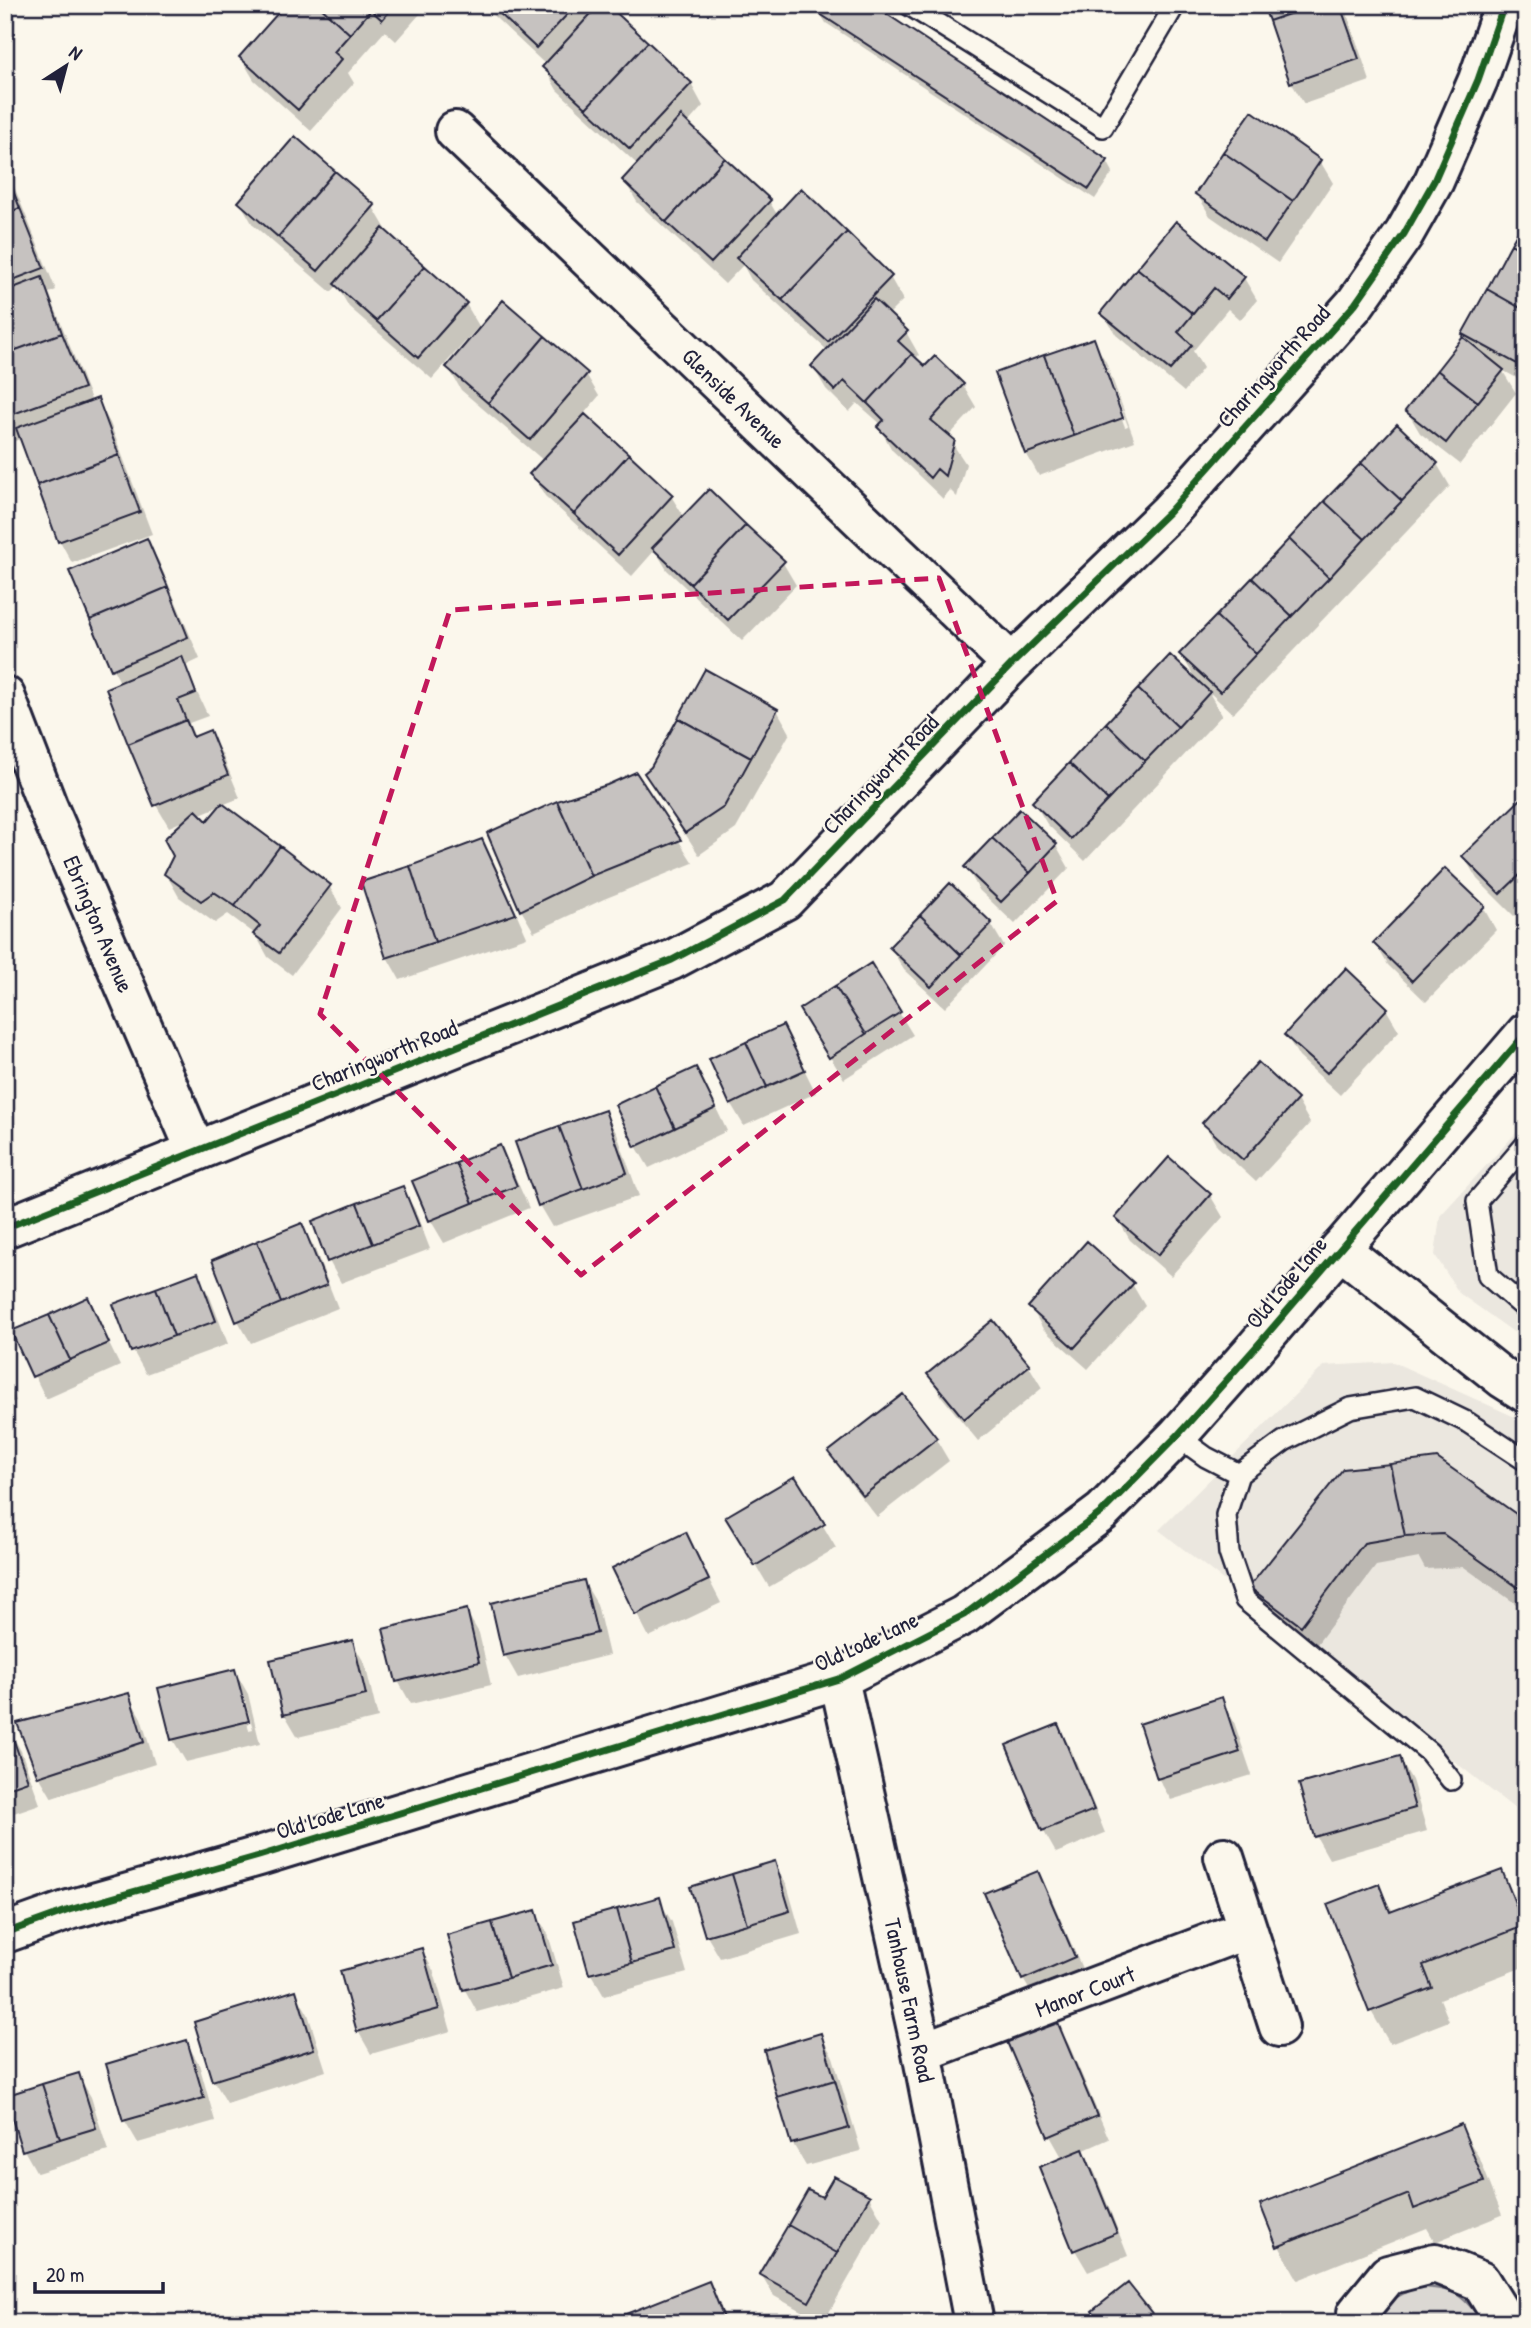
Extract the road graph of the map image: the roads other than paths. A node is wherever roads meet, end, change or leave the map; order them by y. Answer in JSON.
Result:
{"nodes":[{"id":1,"x":909,"y":5,"type":"edge"},
{"id":2,"x":1175,"y":5,"type":"edge"},
{"id":3,"x":1504,"y":5,"type":"edge"},
{"id":4,"x":455,"y":131,"type":"dead end"},
{"id":5,"x":1012,"y":664,"type":"junction"},
{"id":6,"x":5,"y":696,"type":"edge"},
{"id":7,"x":1526,"y":1033,"type":"edge"},
{"id":8,"x":1526,"y":1144,"type":"edge"},
{"id":9,"x":196,"y":1151,"type":"junction"},
{"id":10,"x":5,"y":1228,"type":"edge"},
{"id":11,"x":1340,"y":1250,"type":"junction"},
{"id":12,"x":1526,"y":1309,"type":"edge"},
{"id":13,"x":1526,"y":1393,"type":"edge"},
{"id":14,"x":1177,"y":1436,"type":"junction"},
{"id":15,"x":1526,"y":1461,"type":"edge"},
{"id":16,"x":1240,"y":1474,"type":"junction"},
{"id":17,"x":839,"y":1679,"type":"junction"},
{"id":18,"x":1451,"y":1780,"type":"dead end"},
{"id":19,"x":1224,"y":1857,"type":"dead end"},
{"id":20,"x":1247,"y":1929,"type":"junction"},
{"id":21,"x":5,"y":1933,"type":"edge"},
{"id":22,"x":1279,"y":2027,"type":"dead end"},
{"id":23,"x":922,"y":2052,"type":"junction"},
{"id":24,"x":974,"y":2323,"type":"edge"},
{"id":25,"x":1357,"y":2323,"type":"edge"},
{"id":26,"x":1506,"y":2323,"type":"edge"}],
"edges":[{"from":1,"to":2,"type":"lane"},
{"from":3,"to":5,"type":"street","name":"Charingworth Road"},
{"from":4,"to":5,"type":"street","name":"Glenside Avenue"},
{"from":5,"to":9,"type":"street","name":"Charingworth Road"},
{"from":6,"to":9,"type":"street","name":"Ebrington Avenue"},
{"from":7,"to":11,"type":"street","name":"Old Lode Lane"},
{"from":8,"to":12,"type":"lane"},
{"from":9,"to":10,"type":"street","name":"Charingworth Road"},
{"from":11,"to":13,"type":"street"},
{"from":11,"to":14,"type":"street","name":"Old Lode Lane"},
{"from":14,"to":16,"type":"lane"},
{"from":14,"to":17,"type":"street","name":"Old Lode Lane"},
{"from":15,"to":16,"type":"lane"},
{"from":16,"to":18,"type":"lane"},
{"from":17,"to":21,"type":"street","name":"Old Lode Lane"},
{"from":17,"to":23,"type":"street","name":"Tanhouse Farm Road"},
{"from":19,"to":20,"type":"street"},
{"from":20,"to":22,"type":"street"},
{"from":20,"to":23,"type":"street","name":"Manor Court"},
{"from":23,"to":24,"type":"street","name":"Tanhouse Farm Road"},
{"from":25,"to":26,"type":"street"}]}
